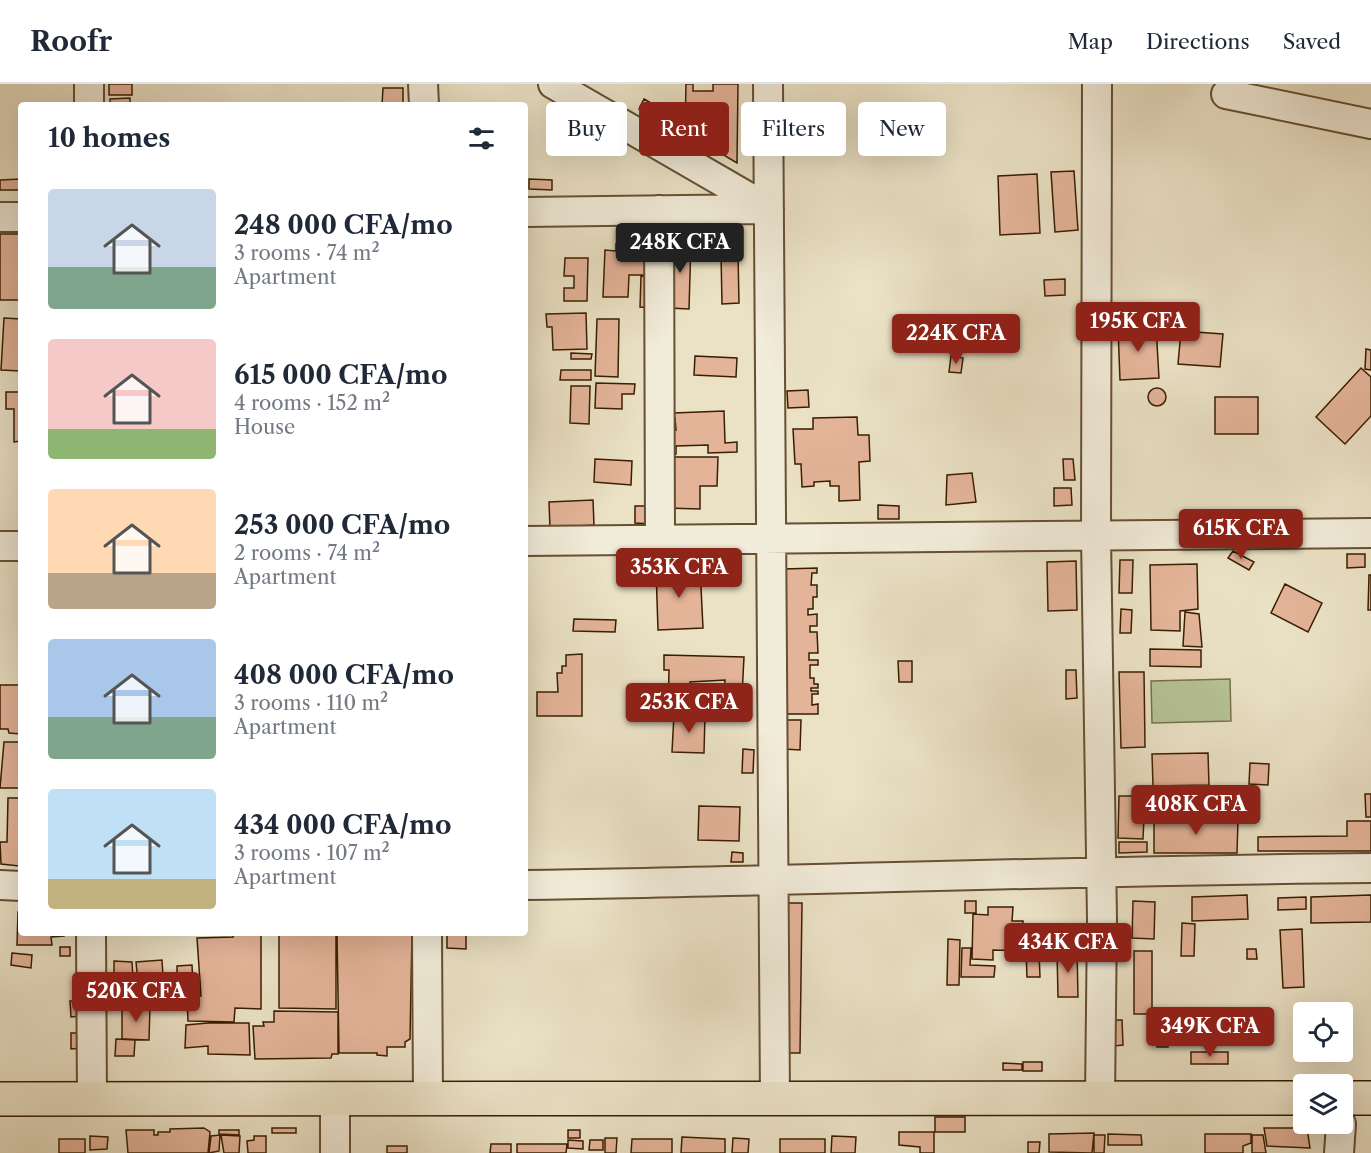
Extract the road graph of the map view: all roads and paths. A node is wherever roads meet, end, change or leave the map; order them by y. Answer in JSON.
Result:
{"nodes":[{"id":1,"x":89,"y":84,"type":"edge"},
{"id":2,"x":423,"y":84,"type":"edge"},
{"id":3,"x":553,"y":84,"type":"edge"},
{"id":4,"x":768,"y":84,"type":"edge"},
{"id":5,"x":1097,"y":84,"type":"edge"},
{"id":6,"x":1226,"y":94,"type":"dead end"},
{"id":7,"x":89,"y":102,"type":"edge"},
{"id":8,"x":423,"y":102,"type":"edge"},
{"id":9,"x":1371,"y":124,"type":"edge"},
{"id":10,"x":769,"y":209,"type":"junction"},
{"id":11,"x":659,"y":210,"type":"junction"},
{"id":12,"x":528,"y":212,"type":"edge"},
{"id":13,"x":18,"y":216,"type":"edge"},
{"id":14,"x":0,"y":217,"type":"edge"},
{"id":15,"x":1371,"y":533,"type":"edge"},
{"id":16,"x":1096,"y":536,"type":"junction"},
{"id":17,"x":771,"y":539,"type":"junction"},
{"id":18,"x":660,"y":540,"type":"junction"},
{"id":19,"x":528,"y":541,"type":"edge"},
{"id":20,"x":0,"y":546,"type":"edge"},
{"id":21,"x":18,"y":546,"type":"edge"},
{"id":22,"x":1371,"y":868,"type":"edge"},
{"id":23,"x":1101,"y":870,"type":"junction"},
{"id":24,"x":773,"y":881,"type":"junction"},
{"id":25,"x":0,"y":885,"type":"edge"},
{"id":26,"x":528,"y":885,"type":"edge"},
{"id":27,"x":18,"y":886,"type":"edge"},
{"id":28,"x":91,"y":936,"type":"edge"},
{"id":29,"x":427,"y":936,"type":"edge"},
{"id":30,"x":1100,"y":1098,"type":"junction"},
{"id":31,"x":1293,"y":1098,"type":"edge"},
{"id":32,"x":0,"y":1099,"type":"edge"},
{"id":33,"x":92,"y":1099,"type":"junction"},
{"id":34,"x":335,"y":1099,"type":"junction"},
{"id":35,"x":428,"y":1099,"type":"junction"},
{"id":36,"x":775,"y":1099,"type":"junction"},
{"id":37,"x":1343,"y":1134,"type":"edge"},
{"id":38,"x":335,"y":1153,"type":"edge"},
{"id":39,"x":1339,"y":1153,"type":"edge"}],
"edges":[{"from":1,"to":7,"type":"street"},
{"from":2,"to":8,"type":"street"},
{"from":3,"to":10,"type":"street"},
{"from":4,"to":10,"type":"street"},
{"from":5,"to":16,"type":"street"},
{"from":6,"to":9,"type":"street"},
{"from":10,"to":11,"type":"street"},
{"from":10,"to":17,"type":"street"},
{"from":11,"to":12,"type":"street"},
{"from":11,"to":18,"type":"street"},
{"from":13,"to":14,"type":"street"},
{"from":15,"to":16,"type":"street"},
{"from":16,"to":17,"type":"street"},
{"from":16,"to":23,"type":"street"},
{"from":17,"to":18,"type":"street"},
{"from":17,"to":24,"type":"street"},
{"from":18,"to":19,"type":"street"},
{"from":20,"to":21,"type":"street"},
{"from":22,"to":23,"type":"street"},
{"from":23,"to":24,"type":"street"},
{"from":23,"to":30,"type":"street"},
{"from":24,"to":26,"type":"street"},
{"from":24,"to":36,"type":"street"},
{"from":25,"to":27,"type":"street"},
{"from":28,"to":33,"type":"street"},
{"from":29,"to":35,"type":"street"},
{"from":30,"to":31,"type":"main road"},
{"from":30,"to":36,"type":"main road"},
{"from":32,"to":33,"type":"main road"},
{"from":33,"to":34,"type":"main road"},
{"from":34,"to":35,"type":"main road"},
{"from":34,"to":38,"type":"street"},
{"from":35,"to":36,"type":"main road"},
{"from":37,"to":39,"type":"street"}]}
